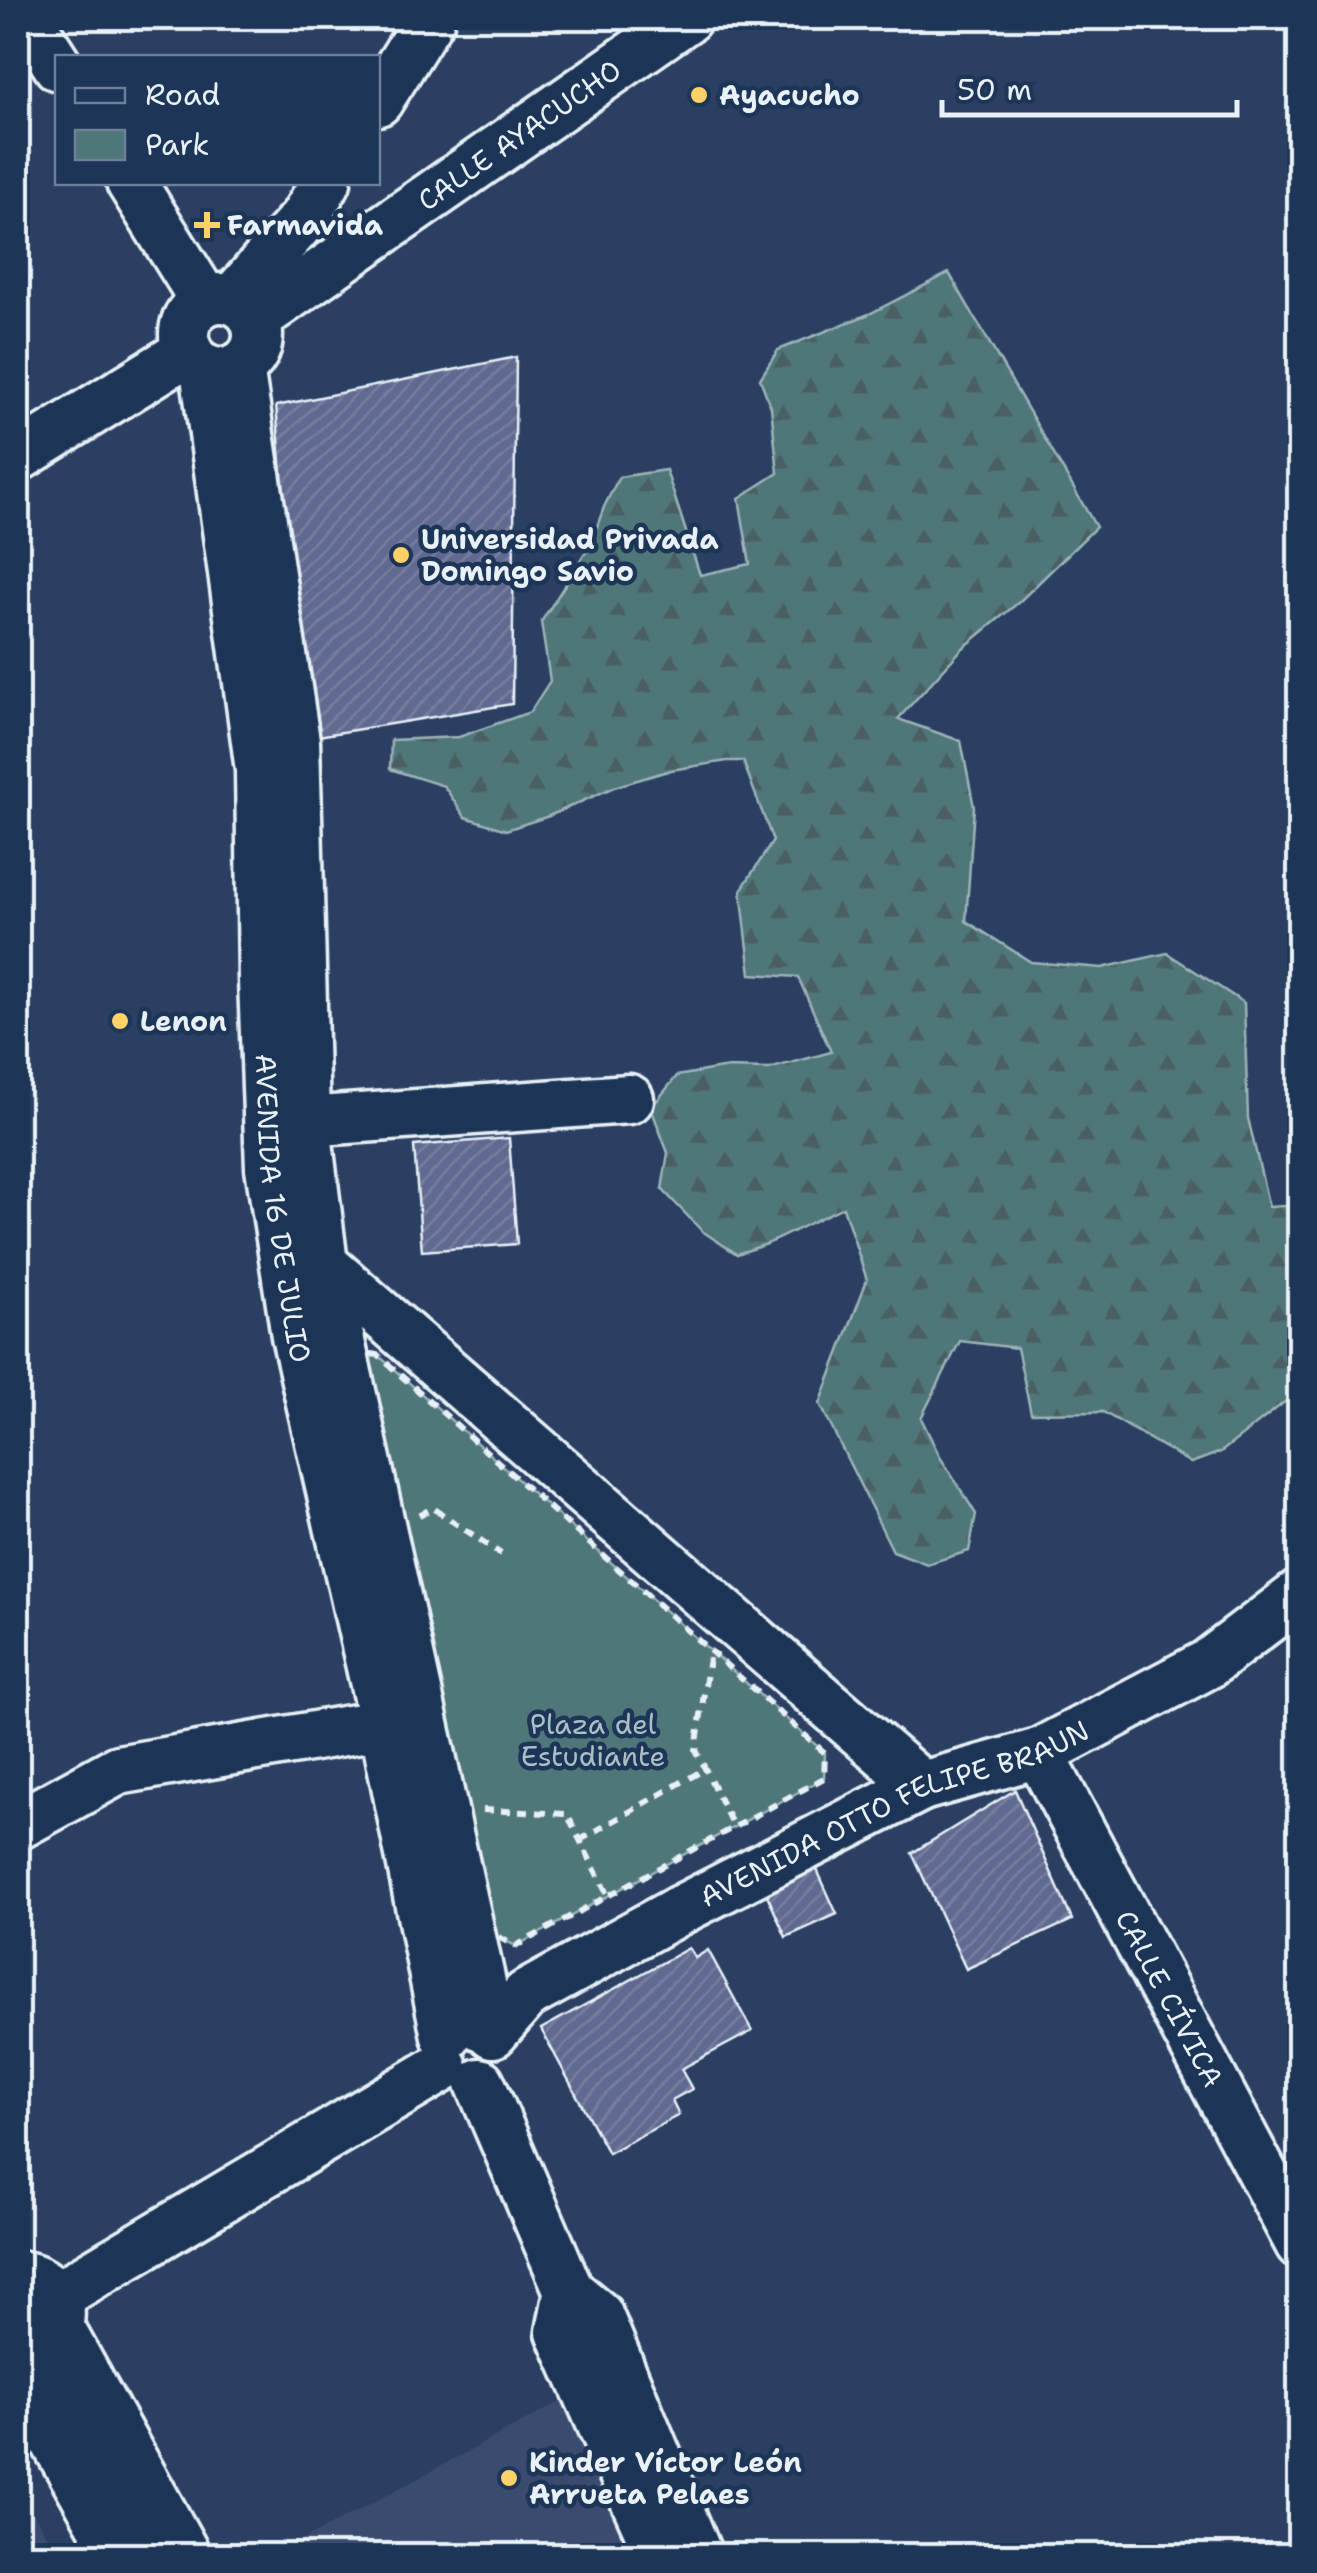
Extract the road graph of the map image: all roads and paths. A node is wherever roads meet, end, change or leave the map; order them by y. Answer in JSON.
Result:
{"nodes":[{"id":1,"x":27,"y":18,"type":"edge"},
{"id":2,"x":430,"y":18,"type":"edge"},
{"id":3,"x":687,"y":18,"type":"edge"},
{"id":4,"x":55,"y":61,"type":"edge"},
{"id":5,"x":380,"y":98,"type":"edge"},
{"id":6,"x":132,"y":185,"type":"edge"},
{"id":7,"x":324,"y":185,"type":"edge"},
{"id":8,"x":231,"y":306,"type":"junction"},
{"id":9,"x":211,"y":362,"type":"junction"},
{"id":10,"x":18,"y":456,"type":"edge"},
{"id":11,"x":630,"y":1099,"type":"dead end"},
{"id":12,"x":305,"y":1122,"type":"junction"},
{"id":13,"x":303,"y":1257,"type":"junction"},
{"id":14,"x":400,"y":1523,"type":"junction"},
{"id":15,"x":501,"y":1554,"type":"dead end"},
{"id":16,"x":1300,"y":1594,"type":"edge"},
{"id":17,"x":710,"y":1652,"type":"junction"},
{"id":18,"x":384,"y":1724,"type":"junction"},
{"id":19,"x":1039,"y":1753,"type":"junction"},
{"id":20,"x":706,"y":1769,"type":"junction"},
{"id":21,"x":922,"y":1786,"type":"junction"},
{"id":22,"x":462,"y":1809,"type":"junction"},
{"id":23,"x":18,"y":1825,"type":"edge"},
{"id":24,"x":734,"y":1826,"type":"dead end"},
{"id":25,"x":580,"y":1840,"type":"junction"},
{"id":26,"x":608,"y":1896,"type":"junction"},
{"id":27,"x":468,"y":2049,"type":"junction"},
{"id":28,"x":1300,"y":2244,"type":"edge"},
{"id":29,"x":569,"y":2292,"type":"junction"},
{"id":30,"x":30,"y":2302,"type":"edge"},
{"id":31,"x":18,"y":2368,"type":"edge"},
{"id":32,"x":124,"y":2556,"type":"edge"},
{"id":33,"x":182,"y":2556,"type":"edge"},
{"id":34,"x":660,"y":2556,"type":"edge"},
{"id":35,"x":698,"y":2556,"type":"edge"}],
"edges":[{"from":1,"to":4,"type":"street"},
{"from":2,"to":5,"type":"street"},
{"from":3,"to":8,"type":"street","name":"CALLE AYACUCHO"},
{"from":6,"to":8,"type":"street"},
{"from":7,"to":8,"type":"street"},
{"from":8,"to":9,"type":"street"},
{"from":8,"to":9,"type":"street"},
{"from":9,"to":10,"type":"street"},
{"from":9,"to":12,"type":"street","name":"AVENIDA 16 DE JULIO"},
{"from":9,"to":13,"type":"street","name":"AVENIDA 16 DE JULIO"},
{"from":11,"to":12,"type":"street"},
{"from":12,"to":13,"type":"street","name":"AVENIDA 16 DE JULIO"},
{"from":13,"to":18,"type":"street","name":"AVENIDA 16 DE JULIO"},
{"from":13,"to":21,"type":"street"},
{"from":13,"to":27,"type":"street","name":"AVENIDA 16 DE JULIO"},
{"from":14,"to":15,"type":"path"},
{"from":14,"to":17,"type":"path"},
{"from":14,"to":22,"type":"path"},
{"from":16,"to":19,"type":"street","name":"AVENIDA OTTO FELIPE BRAUN"},
{"from":17,"to":20,"type":"path"},
{"from":17,"to":26,"type":"path"},
{"from":18,"to":23,"type":"street"},
{"from":18,"to":27,"type":"street","name":"AVENIDA 16 DE JULIO"},
{"from":19,"to":21,"type":"street","name":"AVENIDA OTTO FELIPE BRAUN"},
{"from":19,"to":28,"type":"street","name":"CALLE CÍVICA"},
{"from":20,"to":24,"type":"path"},
{"from":20,"to":25,"type":"path"},
{"from":21,"to":27,"type":"street","name":"AVENIDA OTTO FELIPE BRAUN"},
{"from":22,"to":25,"type":"path"},
{"from":22,"to":26,"type":"path"},
{"from":25,"to":26,"type":"path"},
{"from":27,"to":29,"type":"street","name":"AVENIDA 16 DE JULIO"},
{"from":27,"to":30,"type":"street","name":"AVENIDA OTTO FELIPE BRAUN"},
{"from":29,"to":34,"type":"street","name":"AVENIDA 16 DE JULIO"},
{"from":29,"to":35,"type":"street","name":"AVENIDA 16 DE JULIO"},
{"from":30,"to":33,"type":"main road"},
{"from":31,"to":32,"type":"main road"}]}
